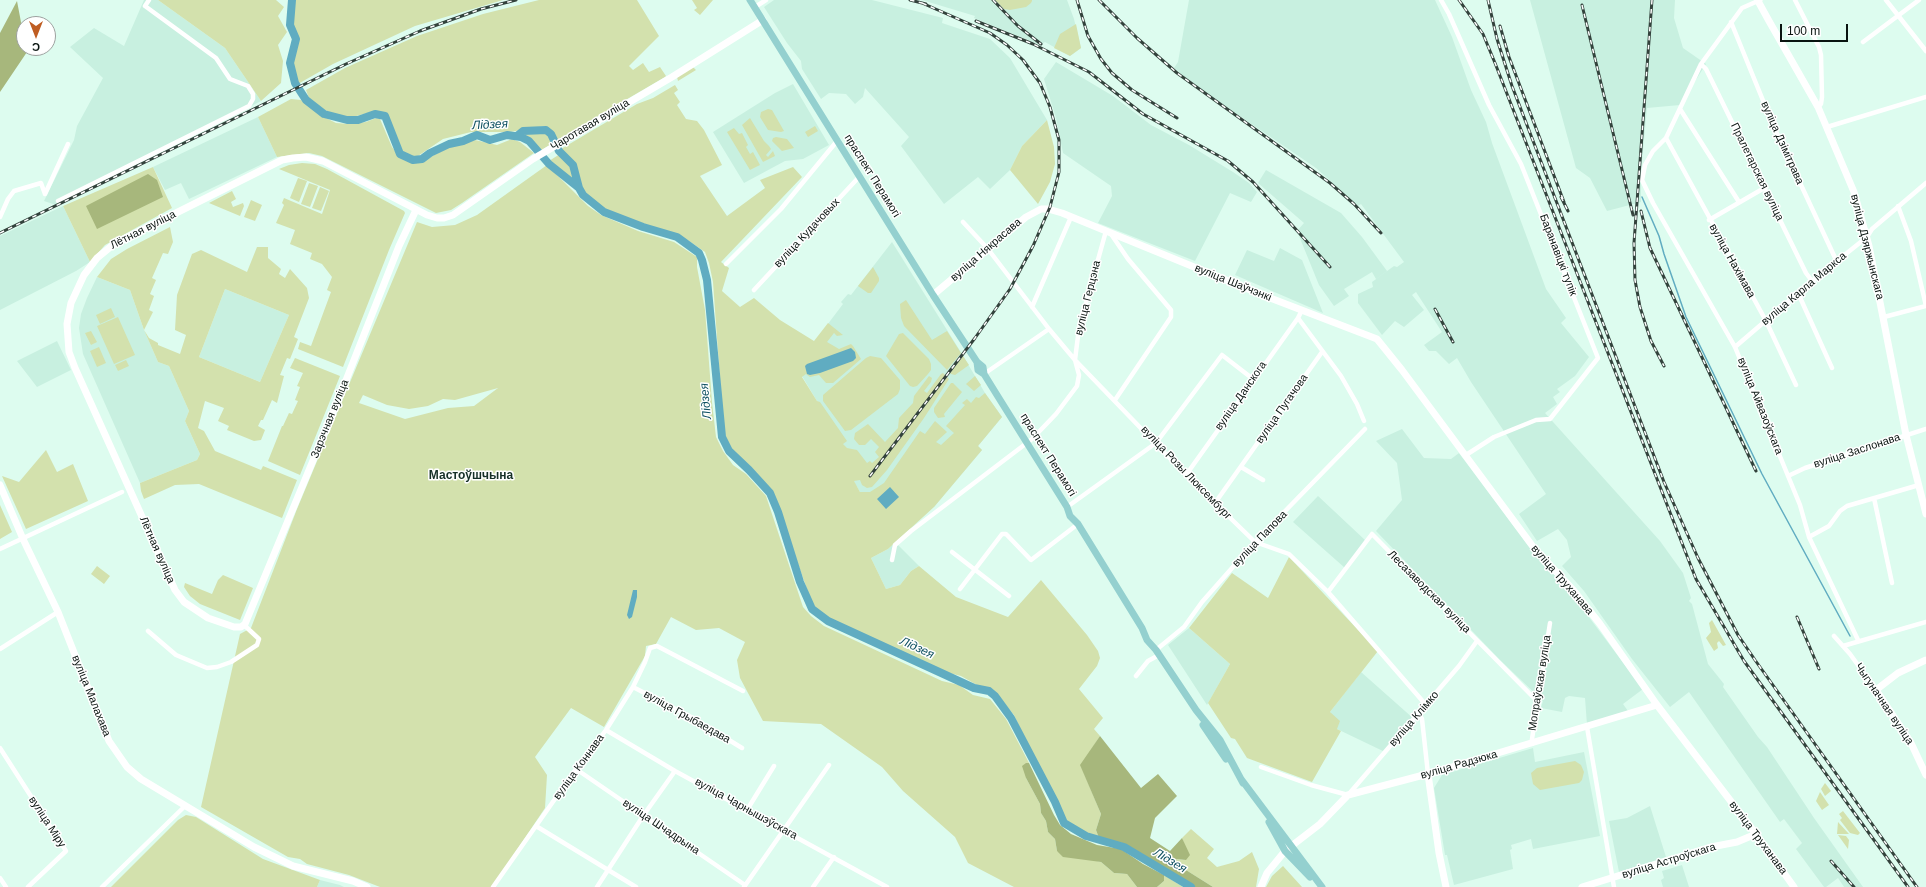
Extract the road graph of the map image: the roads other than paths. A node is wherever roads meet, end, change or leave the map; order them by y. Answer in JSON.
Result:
{"nodes":[{"id":1,"x":149,"y":0,"type":"edge"},
{"id":2,"x":750,"y":0,"type":"edge"},
{"id":3,"x":766,"y":0,"type":"edge"},
{"id":4,"x":1441,"y":0,"type":"edge"},
{"id":5,"x":1758,"y":0,"type":"edge"},
{"id":6,"x":1795,"y":0,"type":"edge"},
{"id":7,"x":1886,"y":0,"type":"edge"},
{"id":8,"x":1919,"y":0,"type":"edge"},
{"id":9,"x":755,"y":7,"type":"junction"},
{"id":10,"x":1898,"y":15,"type":"junction"},
{"id":11,"x":763,"y":20,"type":"junction"},
{"id":12,"x":1731,"y":22,"type":"junction"},
{"id":13,"x":1863,"y":42,"type":"dead end"},
{"id":14,"x":1926,"y":50,"type":"edge"},
{"id":15,"x":1701,"y":64,"type":"junction"},
{"id":16,"x":1926,"y":97,"type":"edge"},
{"id":17,"x":1818,"y":108,"type":"junction"},
{"id":18,"x":1680,"y":109,"type":"junction"},
{"id":19,"x":1827,"y":127,"type":"junction"},
{"id":20,"x":1666,"y":138,"type":"junction"},
{"id":21,"x":837,"y":141,"type":"junction"},
{"id":22,"x":68,"y":144,"type":"dead end"},
{"id":23,"x":859,"y":177,"type":"junction"},
{"id":24,"x":1926,"y":183,"type":"edge"},
{"id":25,"x":1766,"y":187,"type":"junction"},
{"id":26,"x":58,"y":201,"type":"dead end"},
{"id":27,"x":1739,"y":202,"type":"junction"},
{"id":28,"x":1898,"y":206,"type":"junction"},
{"id":29,"x":1041,"y":209,"type":"joint"},
{"id":30,"x":416,"y":210,"type":"junction"},
{"id":31,"x":0,"y":217,"type":"edge"},
{"id":32,"x":1071,"y":217,"type":"junction"},
{"id":33,"x":1709,"y":220,"type":"junction"},
{"id":34,"x":963,"y":222,"type":"dead end"},
{"id":35,"x":1108,"y":232,"type":"junction"},
{"id":36,"x":1867,"y":237,"type":"junction"},
{"id":37,"x":988,"y":249,"type":"junction"},
{"id":38,"x":1837,"y":262,"type":"junction"},
{"id":39,"x":726,"y":264,"type":"dead end"},
{"id":40,"x":1812,"y":281,"type":"junction"},
{"id":41,"x":754,"y":290,"type":"dead end"},
{"id":42,"x":1798,"y":293,"type":"junction"},
{"id":43,"x":933,"y":294,"type":"junction"},
{"id":44,"x":1926,"y":306,"type":"edge"},
{"id":45,"x":1032,"y":307,"type":"junction"},
{"id":46,"x":1302,"y":310,"type":"junction"},
{"id":47,"x":1884,"y":317,"type":"junction"},
{"id":48,"x":1298,"y":318,"type":"junction"},
{"id":49,"x":1766,"y":321,"type":"junction"},
{"id":50,"x":1049,"y":329,"type":"junction"},
{"id":51,"x":1736,"y":347,"type":"junction"},
{"id":52,"x":1322,"y":352,"type":"junction"},
{"id":53,"x":1076,"y":360,"type":"junction"},
{"id":54,"x":1832,"y":368,"type":"dead end"},
{"id":55,"x":984,"y":374,"type":"junction"},
{"id":56,"x":1253,"y":379,"type":"junction"},
{"id":57,"x":1796,"y":385,"type":"dead end"},
{"id":58,"x":1115,"y":400,"type":"junction"},
{"id":59,"x":1364,"y":421,"type":"dead end"},
{"id":60,"x":1366,"y":429,"type":"dead end"},
{"id":61,"x":1926,"y":429,"type":"edge"},
{"id":62,"x":1906,"y":435,"type":"junction"},
{"id":63,"x":1027,"y":443,"type":"junction"},
{"id":64,"x":1156,"y":443,"type":"junction"},
{"id":65,"x":1466,"y":456,"type":"junction"},
{"id":66,"x":1241,"y":467,"type":"junction"},
{"id":67,"x":1186,"y":475,"type":"junction"},
{"id":68,"x":1788,"y":476,"type":"junction"},
{"id":69,"x":1263,"y":480,"type":"dead end"},
{"id":70,"x":0,"y":485,"type":"edge"},
{"id":71,"x":1919,"y":486,"type":"junction"},
{"id":72,"x":122,"y":492,"type":"dead end"},
{"id":73,"x":1874,"y":498,"type":"junction"},
{"id":74,"x":1215,"y":504,"type":"junction"},
{"id":75,"x":1067,"y":507,"type":"junction"},
{"id":76,"x":1926,"y":514,"type":"edge"},
{"id":77,"x":1078,"y":524,"type":"junction"},
{"id":78,"x":1809,"y":536,"type":"junction"},
{"id":79,"x":23,"y":539,"type":"junction"},
{"id":80,"x":1255,"y":542,"type":"junction"},
{"id":81,"x":0,"y":549,"type":"edge"},
{"id":82,"x":952,"y":552,"type":"dead end"},
{"id":83,"x":892,"y":560,"type":"dead end"},
{"id":84,"x":975,"y":570,"type":"junction"},
{"id":85,"x":1892,"y":583,"type":"dead end"},
{"id":86,"x":960,"y":589,"type":"dead end"},
{"id":87,"x":1328,"y":592,"type":"junction"},
{"id":88,"x":1009,"y":596,"type":"dead end"},
{"id":89,"x":58,"y":612,"type":"junction"},
{"id":90,"x":1926,"y":622,"type":"edge"},
{"id":91,"x":1550,"y":623,"type":"dead end"},
{"id":92,"x":243,"y":626,"type":"junction"},
{"id":93,"x":148,"y":631,"type":"dead end"},
{"id":94,"x":1834,"y":636,"type":"dead end"},
{"id":95,"x":1858,"y":640,"type":"junction"},
{"id":96,"x":1477,"y":641,"type":"junction"},
{"id":97,"x":1843,"y":646,"type":"junction"},
{"id":98,"x":0,"y":650,"type":"edge"},
{"id":99,"x":1157,"y":652,"type":"junction"},
{"id":100,"x":1926,"y":660,"type":"edge"},
{"id":101,"x":1136,"y":676,"type":"dead end"},
{"id":102,"x":632,"y":687,"type":"junction"},
{"id":103,"x":1876,"y":690,"type":"junction"},
{"id":104,"x":743,"y":691,"type":"dead end"},
{"id":105,"x":1538,"y":702,"type":"junction"},
{"id":106,"x":1426,"y":705,"type":"junction"},
{"id":107,"x":1657,"y":705,"type":"junction"},
{"id":108,"x":1419,"y":713,"type":"junction"},
{"id":109,"x":1587,"y":727,"type":"junction"},
{"id":110,"x":606,"y":730,"type":"junction"},
{"id":111,"x":1532,"y":744,"type":"junction"},
{"id":112,"x":0,"y":748,"type":"edge"},
{"id":113,"x":742,"y":748,"type":"dead end"},
{"id":114,"x":829,"y":765,"type":"dead end"},
{"id":115,"x":774,"y":766,"type":"dead end"},
{"id":116,"x":1261,"y":767,"type":"dead end"},
{"id":117,"x":576,"y":769,"type":"junction"},
{"id":118,"x":675,"y":770,"type":"junction"},
{"id":119,"x":1428,"y":774,"type":"junction"},
{"id":120,"x":1926,"y":776,"type":"edge"},
{"id":121,"x":1348,"y":795,"type":"junction"},
{"id":122,"x":185,"y":806,"type":"junction"},
{"id":123,"x":747,"y":810,"type":"junction"},
{"id":124,"x":1265,"y":812,"type":"junction"},
{"id":125,"x":643,"y":816,"type":"junction"},
{"id":126,"x":536,"y":826,"type":"junction"},
{"id":127,"x":784,"y":830,"type":"junction"},
{"id":128,"x":1756,"y":834,"type":"junction"},
{"id":129,"x":1292,"y":846,"type":"junction"},
{"id":130,"x":1285,"y":850,"type":"junction"},
{"id":131,"x":834,"y":857,"type":"junction"},
{"id":132,"x":607,"y":870,"type":"junction"},
{"id":133,"x":0,"y":878,"type":"edge"},
{"id":134,"x":1612,"y":878,"type":"junction"},
{"id":135,"x":745,"y":886,"type":"edge"},
{"id":136,"x":6,"y":887,"type":"edge"},
{"id":137,"x":28,"y":887,"type":"edge"},
{"id":138,"x":102,"y":887,"type":"edge"},
{"id":139,"x":367,"y":887,"type":"edge"},
{"id":140,"x":493,"y":887,"type":"edge"},
{"id":141,"x":596,"y":887,"type":"edge"},
{"id":142,"x":636,"y":887,"type":"edge"},
{"id":143,"x":813,"y":887,"type":"edge"},
{"id":144,"x":887,"y":887,"type":"edge"},
{"id":145,"x":1261,"y":887,"type":"edge"},
{"id":146,"x":1321,"y":887,"type":"edge"},
{"id":147,"x":1446,"y":887,"type":"edge"},
{"id":148,"x":1582,"y":887,"type":"edge"},
{"id":149,"x":1614,"y":887,"type":"edge"},
{"id":150,"x":1794,"y":887,"type":"edge"}],
"edges":[{"from":1,"to":26,"type":"street"},
{"from":2,"to":9,"type":"main road","name":"праспект Перамогі"},
{"from":3,"to":9,"type":"street"},
{"from":4,"to":65,"type":"street","name":"Баранавіцкі тупік"},
{"from":5,"to":12,"type":"street"},
{"from":5,"to":17,"type":"street","name":"вуліца Дзяржынскага"},
{"from":6,"to":17,"type":"street"},
{"from":7,"to":10,"type":"street"},
{"from":8,"to":10,"type":"street"},
{"from":9,"to":11,"type":"main road","name":"праспект Перамогі"},
{"from":10,"to":13,"type":"street"},
{"from":10,"to":14,"type":"street"},
{"from":11,"to":21,"type":"main road","name":"праспект Перамогі"},
{"from":11,"to":30,"type":"street","name":"Чаротавая вуліца"},
{"from":12,"to":15,"type":"street"},
{"from":12,"to":38,"type":"street","name":"вуліца Дзімітрава"},
{"from":15,"to":18,"type":"street"},
{"from":15,"to":25,"type":"street","name":"Пралетарская вуліца"},
{"from":16,"to":19,"type":"street"},
{"from":17,"to":19,"type":"street","name":"вуліца Дзяржынскага"},
{"from":18,"to":20,"type":"street"},
{"from":18,"to":27,"type":"street"},
{"from":19,"to":36,"type":"street","name":"вуліца Дзяржынскага"},
{"from":20,"to":33,"type":"street","name":"вуліца Нахімава"},
{"from":20,"to":51,"type":"street","name":"вуліца Айвазоўскага"},
{"from":21,"to":23,"type":"main road","name":"праспект Перамогі"},
{"from":21,"to":39,"type":"street"},
{"from":22,"to":31,"type":"street"},
{"from":23,"to":41,"type":"street","name":"вуліца Кудачовых"},
{"from":23,"to":43,"type":"main road","name":"праспект Перамогі"},
{"from":24,"to":28,"type":"street","name":"вуліца Карла Маркса"},
{"from":25,"to":27,"type":"street"},
{"from":25,"to":40,"type":"street","name":"Пралетарская вуліца"},
{"from":27,"to":33,"type":"street"},
{"from":28,"to":36,"type":"street","name":"вуліца Карла Маркса"},
{"from":28,"to":44,"type":"street"},
{"from":29,"to":32,"type":"street","name":"вуліца Шаўчэнкі"},
{"from":29,"to":37,"type":"street","name":"вуліца Някрасава"},
{"from":30,"to":92,"type":"street","name":"Зарэчная вуліца"},
{"from":30,"to":92,"type":"street","name":"Лётная вуліца"},
{"from":32,"to":35,"type":"street","name":"вуліца Шаўчэнкі"},
{"from":32,"to":45,"type":"street"},
{"from":33,"to":49,"type":"street","name":"вуліца Нахімава"},
{"from":34,"to":37,"type":"street","name":"вуліца Розы Люксембург"},
{"from":35,"to":46,"type":"street","name":"вуліца Шаўчэнкі"},
{"from":35,"to":53,"type":"street","name":"вуліца Герцэна"},
{"from":35,"to":58,"type":"street"},
{"from":36,"to":38,"type":"street","name":"вуліца Карла Маркса"},
{"from":36,"to":47,"type":"street","name":"вуліца Дзяржынскага"},
{"from":37,"to":43,"type":"street","name":"вуліца Някрасава"},
{"from":37,"to":45,"type":"street","name":"вуліца Розы Люксембург"},
{"from":38,"to":40,"type":"street","name":"вуліца Карла Маркса"},
{"from":40,"to":42,"type":"street","name":"вуліца Карла Маркса"},
{"from":42,"to":49,"type":"street","name":"вуліца Карла Маркса"},
{"from":42,"to":54,"type":"street"},
{"from":43,"to":55,"type":"main road","name":"праспект Перамогі"},
{"from":44,"to":47,"type":"street"},
{"from":45,"to":50,"type":"street","name":"вуліца Розы Люксембург"},
{"from":46,"to":48,"type":"street"},
{"from":46,"to":65,"type":"street","name":"вуліца Труханава"},
{"from":47,"to":62,"type":"street","name":"вуліца Дзяржынскага"},
{"from":48,"to":52,"type":"street"},
{"from":48,"to":56,"type":"street","name":"вуліца Данскога"},
{"from":49,"to":51,"type":"street","name":"вуліца Карла Маркса"},
{"from":49,"to":57,"type":"street","name":"вуліца Нахімава"},
{"from":50,"to":53,"type":"street","name":"вуліца Розы Люксембург"},
{"from":50,"to":55,"type":"street"},
{"from":51,"to":68,"type":"street","name":"вуліца Айвазоўскага"},
{"from":52,"to":59,"type":"street"},
{"from":52,"to":66,"type":"street","name":"вуліца Пугачова"},
{"from":53,"to":58,"type":"street","name":"вуліца Розы Люксембург"},
{"from":53,"to":63,"type":"street","name":"вуліца Герцэна"},
{"from":55,"to":63,"type":"main road","name":"праспект Перамогі"},
{"from":56,"to":64,"type":"street"},
{"from":56,"to":67,"type":"street","name":"вуліца Данскога"},
{"from":58,"to":64,"type":"street","name":"вуліца Розы Люксембург"},
{"from":60,"to":80,"type":"street","name":"вуліца Папова"},
{"from":61,"to":62,"type":"street","name":"вуліца Заслонава"},
{"from":62,"to":68,"type":"street","name":"вуліца Заслонава"},
{"from":62,"to":71,"type":"street","name":"вуліца Дзяржынскага"},
{"from":63,"to":75,"type":"main road","name":"праспект Перамогі"},
{"from":63,"to":83,"type":"street","name":"вуліца Герцэна"},
{"from":64,"to":67,"type":"street","name":"вуліца Розы Люксембург"},
{"from":64,"to":75,"type":"street"},
{"from":65,"to":107,"type":"street","name":"вуліца Труханава"},
{"from":66,"to":69,"type":"street"},
{"from":66,"to":74,"type":"street","name":"вуліца Пугачова"},
{"from":67,"to":74,"type":"street","name":"вуліца Розы Люксембург"},
{"from":68,"to":78,"type":"street","name":"вуліца Айвазоўскага"},
{"from":70,"to":79,"type":"street","name":"вуліца Малахава"},
{"from":71,"to":73,"type":"street"},
{"from":71,"to":76,"type":"street","name":"вуліца Дзяржынскага"},
{"from":72,"to":79,"type":"street"},
{"from":73,"to":78,"type":"street"},
{"from":73,"to":85,"type":"street"},
{"from":74,"to":80,"type":"street","name":"вуліца Розы Люксембург"},
{"from":75,"to":77,"type":"main road","name":"праспект Перамогі"},
{"from":77,"to":84,"type":"street"},
{"from":77,"to":99,"type":"main road","name":"праспект Перамогі"},
{"from":78,"to":95,"type":"street","name":"вуліца Айвазоўскага"},
{"from":79,"to":81,"type":"street"},
{"from":79,"to":89,"type":"street","name":"вуліца Малахава"},
{"from":80,"to":87,"type":"street","name":"вуліца Розы Люксембург"},
{"from":80,"to":99,"type":"street","name":"вуліца Папова"},
{"from":82,"to":84,"type":"street"},
{"from":84,"to":86,"type":"street"},
{"from":84,"to":88,"type":"street"},
{"from":87,"to":96,"type":"street","name":"Лесазаводская вуліца"},
{"from":87,"to":106,"type":"street","name":"вуліца Розы Люксембург"},
{"from":89,"to":98,"type":"street"},
{"from":89,"to":122,"type":"street","name":"вуліца Малахава"},
{"from":90,"to":95,"type":"street"},
{"from":91,"to":105,"type":"street","name":"Мопраўская вуліца"},
{"from":92,"to":93,"type":"street"},
{"from":94,"to":97,"type":"street","name":"Чыгуначная вуліца"},
{"from":95,"to":97,"type":"street"},
{"from":96,"to":105,"type":"street","name":"Лесазаводская вуліца"},
{"from":96,"to":106,"type":"street","name":"вуліца Клімко"},
{"from":97,"to":103,"type":"street","name":"Чыгуначная вуліца"},
{"from":99,"to":101,"type":"street","name":"вуліца Папова"},
{"from":99,"to":124,"type":"main road","name":"праспект Перамогі"},
{"from":100,"to":103,"type":"street"},
{"from":102,"to":104,"type":"street","name":"вуліца Коннава"},
{"from":102,"to":110,"type":"street","name":"вуліца Коннава"},
{"from":102,"to":113,"type":"street","name":"вуліца Грыбаедава"},
{"from":103,"to":120,"type":"street","name":"Чыгуначная вуліца"},
{"from":105,"to":111,"type":"street","name":"Мопраўская вуліца"},
{"from":106,"to":108,"type":"street","name":"вуліца Клімко"},
{"from":107,"to":109,"type":"street","name":"вуліца Радзюка"},
{"from":107,"to":128,"type":"street","name":"вуліца Труханава"},
{"from":108,"to":119,"type":"street"},
{"from":108,"to":121,"type":"street","name":"вуліца Клімко"},
{"from":109,"to":111,"type":"street","name":"вуліца Радзюка"},
{"from":109,"to":134,"type":"street"},
{"from":110,"to":117,"type":"street","name":"вуліца Коннава"},
{"from":110,"to":118,"type":"street","name":"вуліца Чарнышэўскага"},
{"from":111,"to":119,"type":"street","name":"вуліца Радзюка"},
{"from":112,"to":137,"type":"street","name":"вуліца Міру"},
{"from":114,"to":127,"type":"street"},
{"from":115,"to":123,"type":"street"},
{"from":116,"to":121,"type":"street","name":"вуліца Радзюка"},
{"from":117,"to":125,"type":"street","name":"вуліца Шчадрына"},
{"from":117,"to":126,"type":"street","name":"вуліца Коннава"},
{"from":118,"to":123,"type":"street","name":"вуліца Чарнышэўскага"},
{"from":118,"to":125,"type":"street"},
{"from":119,"to":121,"type":"street","name":"вуліца Радзюка"},
{"from":119,"to":147,"type":"street"},
{"from":121,"to":129,"type":"street"},
{"from":122,"to":138,"type":"street"},
{"from":122,"to":139,"type":"street","name":"вуліца Малахава"},
{"from":123,"to":127,"type":"street","name":"вуліца Чарнышэўскага"},
{"from":124,"to":129,"type":"main road","name":"праспект Перамогі"},
{"from":124,"to":130,"type":"main road","name":"праспект Перамогі"},
{"from":125,"to":132,"type":"street"},
{"from":125,"to":135,"type":"street","name":"вуліца Шчадрына"},
{"from":126,"to":132,"type":"street"},
{"from":126,"to":140,"type":"street","name":"вуліца Коннава"},
{"from":127,"to":131,"type":"street","name":"вуліца Чарнышэўскага"},
{"from":127,"to":135,"type":"street"},
{"from":128,"to":134,"type":"street","name":"вуліца Астроўскага"},
{"from":128,"to":150,"type":"street","name":"вуліца Труханава"},
{"from":129,"to":130,"type":"street"},
{"from":129,"to":146,"type":"main road","name":"праспект Перамогі"},
{"from":130,"to":145,"type":"street"},
{"from":130,"to":146,"type":"main road","name":"праспект Перамогі"},
{"from":131,"to":143,"type":"street"},
{"from":131,"to":144,"type":"street","name":"вуліца Чарнышэўскага"},
{"from":132,"to":141,"type":"street"},
{"from":132,"to":142,"type":"street"},
{"from":133,"to":136,"type":"street"},
{"from":134,"to":148,"type":"street","name":"вуліца Астроўскага"},
{"from":134,"to":149,"type":"street"}]}
